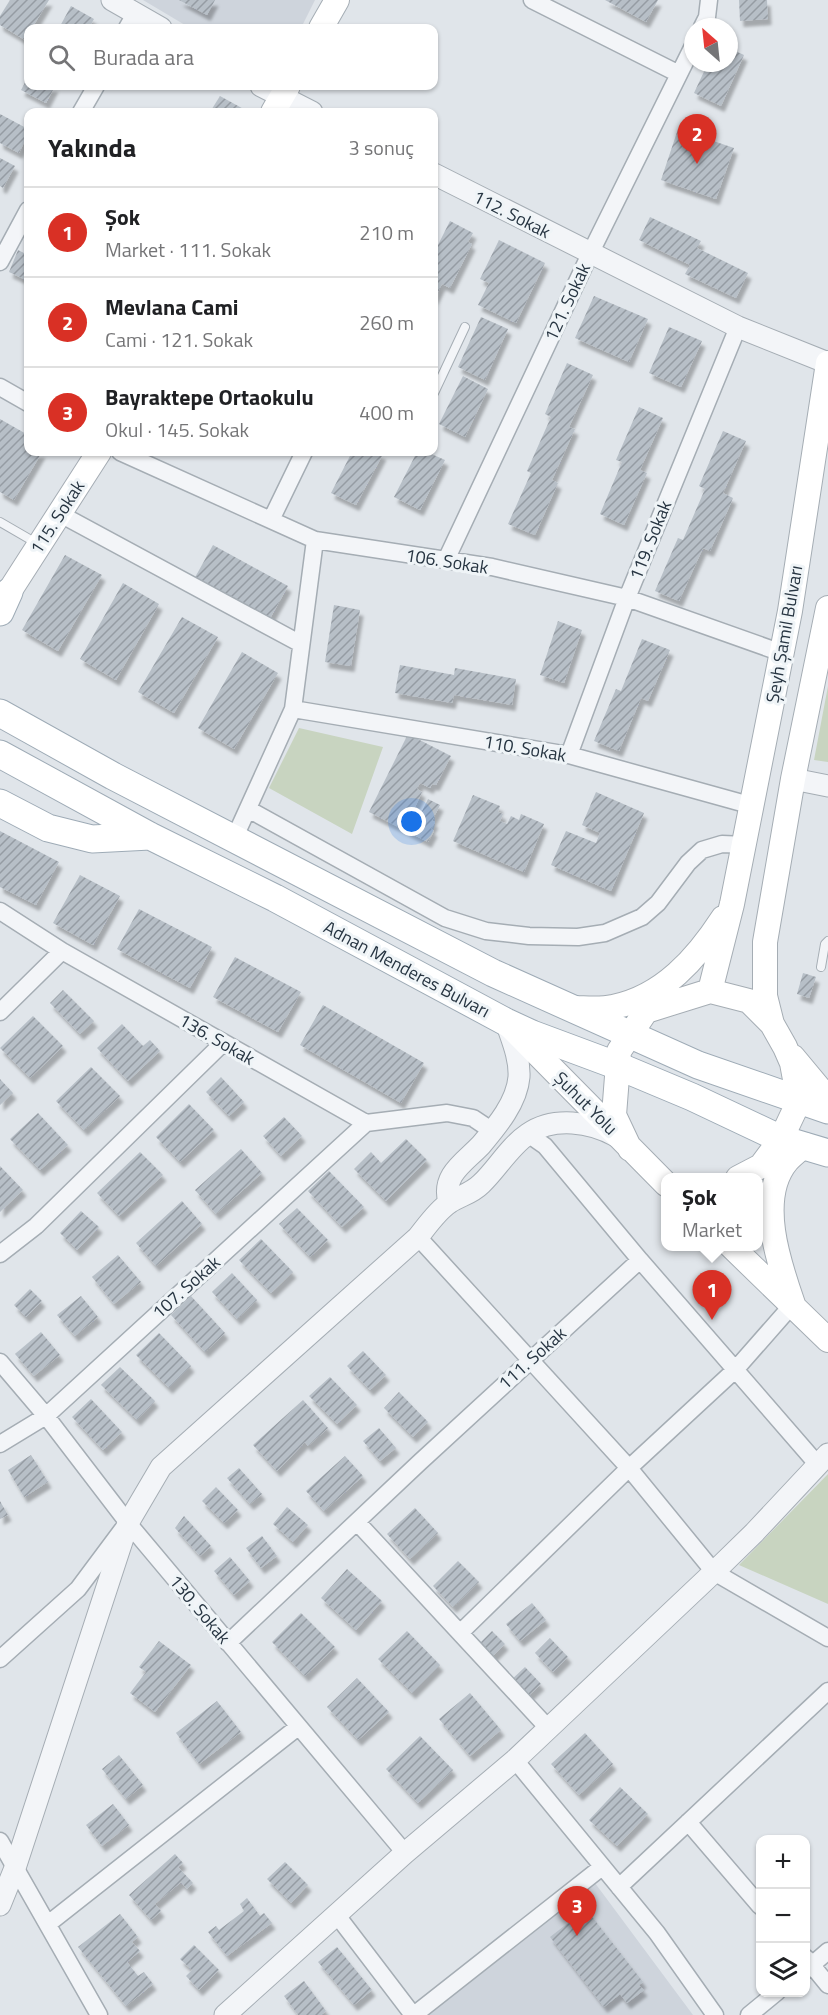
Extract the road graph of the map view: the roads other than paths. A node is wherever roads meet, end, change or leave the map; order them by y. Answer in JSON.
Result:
{"nodes":[{"id":1,"x":112,"y":0,"type":"edge"},
{"id":2,"x":337,"y":0,"type":"edge"},
{"id":3,"x":532,"y":0,"type":"edge"},
{"id":4,"x":709,"y":0,"type":"edge"},
{"id":5,"x":707,"y":18,"type":"edge"},
{"id":6,"x":131,"y":21,"type":"edge"},
{"id":7,"x":323,"y":24,"type":"edge"},
{"id":8,"x":684,"y":64,"type":"edge"},
{"id":9,"x":679,"y":74,"type":"junction"},
{"id":10,"x":94,"y":90,"type":"edge"},
{"id":11,"x":276,"y":95,"type":"edge"},
{"id":12,"x":83,"y":108,"type":"edge"},
{"id":13,"x":304,"y":108,"type":"edge"},
{"id":14,"x":438,"y":179,"type":"edge"},
{"id":15,"x":24,"y":217,"type":"edge"},
{"id":16,"x":590,"y":254,"type":"junction"},
{"id":17,"x":0,"y":262,"type":"edge"},
{"id":18,"x":465,"y":327,"type":"dead end"},
{"id":19,"x":738,"y":327,"type":"junction"},
{"id":20,"x":828,"y":363,"type":"edge"},
{"id":21,"x":438,"y":376,"type":"edge"},
{"id":22,"x":0,"y":387,"type":"edge"},
{"id":23,"x":24,"y":401,"type":"edge"},
{"id":24,"x":96,"y":456,"type":"edge"},
{"id":25,"x":129,"y":456,"type":"edge"},
{"id":26,"x":302,"y":456,"type":"edge"},
{"id":27,"x":60,"y":514,"type":"junction"},
{"id":28,"x":271,"y":520,"type":"junction"},
{"id":29,"x":0,"y":522,"type":"edge"},
{"id":30,"x":315,"y":540,"type":"junction"},
{"id":31,"x":38,"y":544,"type":"junction"},
{"id":32,"x":446,"y":560,"type":"junction"},
{"id":33,"x":5,"y":596,"type":"edge"},
{"id":34,"x":627,"y":598,"type":"junction"},
{"id":35,"x":828,"y":608,"type":"edge"},
{"id":36,"x":301,"y":644,"type":"junction"},
{"id":37,"x":782,"y":653,"type":"junction"},
{"id":38,"x":0,"y":693,"type":"edge"},
{"id":39,"x":293,"y":709,"type":"junction"},
{"id":40,"x":9,"y":719,"type":"edge"},
{"id":41,"x":0,"y":754,"type":"edge"},
{"id":42,"x":569,"y":755,"type":"junction"},
{"id":43,"x":793,"y":779,"type":"junction"},
{"id":44,"x":828,"y":786,"type":"edge"},
{"id":45,"x":0,"y":803,"type":"edge"},
{"id":46,"x":753,"y":806,"type":"junction"},
{"id":47,"x":248,"y":809,"type":"junction"},
{"id":48,"x":150,"y":836,"type":"junction"},
{"id":49,"x":234,"y":839,"type":"junction"},
{"id":50,"x":745,"y":845,"type":"junction"},
{"id":51,"x":732,"y":904,"type":"junction"},
{"id":52,"x":0,"y":910,"type":"edge"},
{"id":53,"x":828,"y":941,"type":"edge"},
{"id":54,"x":765,"y":942,"type":"junction"},
{"id":55,"x":62,"y":951,"type":"junction"},
{"id":56,"x":821,"y":966,"type":"dead end"},
{"id":57,"x":710,"y":990,"type":"junction"},
{"id":58,"x":749,"y":1001,"type":"junction"},
{"id":59,"x":570,"y":1007,"type":"junction"},
{"id":60,"x":0,"y":1011,"type":"edge"},
{"id":61,"x":506,"y":1022,"type":"junction"},
{"id":62,"x":772,"y":1024,"type":"junction"},
{"id":63,"x":630,"y":1034,"type":"junction"},
{"id":64,"x":224,"y":1043,"type":"junction"},
{"id":65,"x":785,"y":1047,"type":"junction"},
{"id":66,"x":618,"y":1066,"type":"junction"},
{"id":67,"x":828,"y":1099,"type":"edge"},
{"id":68,"x":799,"y":1101,"type":"junction"},
{"id":69,"x":828,"y":1110,"type":"edge"},
{"id":70,"x":366,"y":1123,"type":"junction"},
{"id":71,"x":491,"y":1130,"type":"junction"},
{"id":72,"x":535,"y":1139,"type":"dead end"},
{"id":73,"x":625,"y":1143,"type":"junction"},
{"id":74,"x":804,"y":1146,"type":"edge"},
{"id":75,"x":759,"y":1172,"type":"edge"},
{"id":76,"x":661,"y":1179,"type":"edge"},
{"id":77,"x":450,"y":1202,"type":"junction"},
{"id":78,"x":418,"y":1237,"type":"junction"},
{"id":79,"x":737,"y":1251,"type":"edge"},
{"id":80,"x":760,"y":1251,"type":"edge"},
{"id":81,"x":0,"y":1254,"type":"edge"},
{"id":82,"x":640,"y":1260,"type":"junction"},
{"id":83,"x":789,"y":1294,"type":"junction"},
{"id":84,"x":828,"y":1340,"type":"edge"},
{"id":85,"x":530,"y":1360,"type":"junction"},
{"id":86,"x":0,"y":1362,"type":"edge"},
{"id":87,"x":735,"y":1370,"type":"junction"},
{"id":88,"x":46,"y":1416,"type":"junction"},
{"id":89,"x":0,"y":1444,"type":"edge"},
{"id":90,"x":823,"y":1460,"type":"edge"},
{"id":91,"x":629,"y":1468,"type":"junction"},
{"id":92,"x":357,"y":1522,"type":"junction"},
{"id":93,"x":128,"y":1523,"type":"junction"},
{"id":94,"x":714,"y":1572,"type":"junction"},
{"id":95,"x":460,"y":1633,"type":"junction"},
{"id":96,"x":828,"y":1638,"type":"edge"},
{"id":97,"x":228,"y":1643,"type":"junction"},
{"id":98,"x":0,"y":1659,"type":"edge"},
{"id":99,"x":828,"y":1691,"type":"edge"},
{"id":100,"x":297,"y":1727,"type":"junction"},
{"id":101,"x":548,"y":1728,"type":"junction"},
{"id":102,"x":514,"y":1760,"type":"junction"},
{"id":103,"x":688,"y":1822,"type":"junction"},
{"id":104,"x":0,"y":1842,"type":"edge"},
{"id":105,"x":405,"y":1853,"type":"junction"},
{"id":106,"x":602,"y":1867,"type":"junction"},
{"id":107,"x":15,"y":1868,"type":"junction"},
{"id":108,"x":619,"y":1887,"type":"junction"},
{"id":109,"x":756,"y":1901,"type":"edge"},
{"id":110,"x":0,"y":1905,"type":"edge"},
{"id":111,"x":336,"y":1914,"type":"junction"},
{"id":112,"x":48,"y":1924,"type":"junction"},
{"id":113,"x":828,"y":1951,"type":"edge"},
{"id":114,"x":810,"y":1962,"type":"edge"},
{"id":115,"x":810,"y":1967,"type":"edge"},
{"id":116,"x":828,"y":1984,"type":"edge"},
{"id":117,"x":771,"y":1997,"type":"edge"},
{"id":118,"x":99,"y":2015,"type":"edge"},
{"id":119,"x":225,"y":2015,"type":"edge"},
{"id":120,"x":413,"y":2015,"type":"edge"},
{"id":121,"x":715,"y":2015,"type":"edge"},
{"id":122,"x":749,"y":2015,"type":"edge"}],
"edges":[{"from":1,"to":6,"type":"street"},
{"from":2,"to":7,"type":"main road"},
{"from":3,"to":9,"type":"street"},
{"from":4,"to":5,"type":"street"},
{"from":8,"to":9,"type":"street","name":"121. Sokak"},
{"from":9,"to":16,"type":"street","name":"121. Sokak"},
{"from":10,"to":12,"type":"street"},
{"from":11,"to":13,"type":"street"},
{"from":14,"to":16,"type":"street","name":"112. Sokak"},
{"from":15,"to":17,"type":"street"},
{"from":16,"to":19,"type":"street","name":"112. Sokak"},
{"from":16,"to":32,"type":"street","name":"121. Sokak"},
{"from":18,"to":21,"type":"lane"},
{"from":19,"to":20,"type":"street","name":"112. Sokak"},
{"from":19,"to":34,"type":"street","name":"119. Sokak"},
{"from":20,"to":37,"type":"main road","name":"Şeyh Şamil Bulvarı"},
{"from":22,"to":23,"type":"street"},
{"from":24,"to":27,"type":"main road","name":"115. Sokak"},
{"from":25,"to":28,"type":"street","name":"106. Sokak"},
{"from":26,"to":28,"type":"street"},
{"from":27,"to":31,"type":"main road","name":"115. Sokak"},
{"from":27,"to":36,"type":"street"},
{"from":28,"to":30,"type":"street","name":"106. Sokak"},
{"from":29,"to":31,"type":"lane"},
{"from":30,"to":32,"type":"street","name":"106. Sokak"},
{"from":30,"to":36,"type":"street"},
{"from":31,"to":33,"type":"main road","name":"115. Sokak"},
{"from":32,"to":34,"type":"street","name":"106. Sokak"},
{"from":34,"to":37,"type":"street","name":"106. Sokak"},
{"from":34,"to":42,"type":"street","name":"119. Sokak"},
{"from":35,"to":43,"type":"main road","name":"Şeyh Şamil Bulvarı"},
{"from":36,"to":39,"type":"street"},
{"from":37,"to":46,"type":"main road","name":"Şeyh Şamil Bulvarı"},
{"from":38,"to":40,"type":"main road"},
{"from":39,"to":42,"type":"street","name":"110. Sokak"},
{"from":39,"to":47,"type":"street"},
{"from":40,"to":49,"type":"main road","name":"Adnan Menderes Bulvarı"},
{"from":41,"to":48,"type":"main road","name":"Adnan Menderes Bulvarı"},
{"from":42,"to":46,"type":"street","name":"110. Sokak"},
{"from":43,"to":44,"type":"street"},
{"from":43,"to":54,"type":"main road","name":"Şeyh Şamil Bulvarı"},
{"from":45,"to":48,"type":"main road"},
{"from":46,"to":50,"type":"main road","name":"Şeyh Şamil Bulvarı"},
{"from":47,"to":49,"type":"street"},
{"from":47,"to":50,"type":"street"},
{"from":48,"to":61,"type":"main road","name":"Adnan Menderes Bulvarı"},
{"from":49,"to":59,"type":"main road","name":"Adnan Menderes Bulvarı"},
{"from":50,"to":51,"type":"main road","name":"Şeyh Şamil Bulvarı"},
{"from":51,"to":57,"type":"main road","name":"Şeyh Şamil Bulvarı"},
{"from":51,"to":59,"type":"main road"},
{"from":52,"to":55,"type":"street","name":"136. Sokak"},
{"from":53,"to":56,"type":"lane"},
{"from":54,"to":58,"type":"main road"},
{"from":54,"to":62,"type":"main road"},
{"from":55,"to":60,"type":"street"},
{"from":55,"to":64,"type":"street","name":"136. Sokak"},
{"from":57,"to":58,"type":"main road"},
{"from":57,"to":63,"type":"main road"},
{"from":58,"to":62,"type":"main road"},
{"from":59,"to":63,"type":"main road","name":"Adnan Menderes Bulvarı"},
{"from":61,"to":66,"type":"main road","name":"Adnan Menderes Bulvarı"},
{"from":61,"to":71,"type":"street"},
{"from":61,"to":73,"type":"main road","name":"Şuhut Yolu"},
{"from":62,"to":65,"type":"main road"},
{"from":63,"to":66,"type":"main road"},
{"from":63,"to":68,"type":"main road","name":"Adnan Menderes Bulvarı"},
{"from":64,"to":70,"type":"street","name":"136. Sokak"},
{"from":64,"to":81,"type":"street"},
{"from":65,"to":67,"type":"main road"},
{"from":65,"to":68,"type":"main road"},
{"from":66,"to":73,"type":"main road"},
{"from":66,"to":74,"type":"main road","name":"Adnan Menderes Bulvarı"},
{"from":68,"to":69,"type":"main road","name":"Adnan Menderes Bulvarı"},
{"from":68,"to":74,"type":"main road"},
{"from":70,"to":71,"type":"street"},
{"from":70,"to":88,"type":"street","name":"107. Sokak"},
{"from":71,"to":77,"type":"street"},
{"from":72,"to":82,"type":"street"},
{"from":73,"to":76,"type":"main road","name":"Şuhut Yolu"},
{"from":73,"to":77,"type":"street"},
{"from":74,"to":75,"type":"main road"},
{"from":74,"to":83,"type":"main road"},
{"from":77,"to":78,"type":"street"},
{"from":78,"to":85,"type":"street"},
{"from":78,"to":93,"type":"street"},
{"from":79,"to":83,"type":"main road"},
{"from":80,"to":83,"type":"main road"},
{"from":82,"to":85,"type":"street","name":"111. Sokak"},
{"from":82,"to":87,"type":"street"},
{"from":83,"to":84,"type":"main road"},
{"from":83,"to":87,"type":"street"},
{"from":85,"to":91,"type":"street"},
{"from":85,"to":92,"type":"street","name":"111. Sokak"},
{"from":86,"to":88,"type":"street","name":"130. Sokak"},
{"from":87,"to":90,"type":"street"},
{"from":87,"to":91,"type":"street"},
{"from":88,"to":89,"type":"street","name":"107. Sokak"},
{"from":88,"to":93,"type":"street","name":"130. Sokak"},
{"from":90,"to":94,"type":"street"},
{"from":91,"to":94,"type":"street"},
{"from":91,"to":95,"type":"street"},
{"from":92,"to":95,"type":"street"},
{"from":92,"to":97,"type":"street","name":"111. Sokak"},
{"from":93,"to":97,"type":"street","name":"130. Sokak"},
{"from":93,"to":98,"type":"street"},
{"from":93,"to":107,"type":"street"},
{"from":94,"to":96,"type":"street"},
{"from":94,"to":101,"type":"street"},
{"from":95,"to":101,"type":"street"},
{"from":97,"to":100,"type":"street","name":"130. Sokak"},
{"from":99,"to":103,"type":"street"},
{"from":100,"to":105,"type":"street","name":"130. Sokak"},
{"from":100,"to":112,"type":"street"},
{"from":101,"to":102,"type":"street"},
{"from":102,"to":105,"type":"street"},
{"from":102,"to":106,"type":"street"},
{"from":103,"to":108,"type":"street"},
{"from":103,"to":109,"type":"street"},
{"from":104,"to":107,"type":"street"},
{"from":105,"to":111,"type":"street"},
{"from":106,"to":108,"type":"street"},
{"from":106,"to":120,"type":"street"},
{"from":107,"to":110,"type":"street"},
{"from":107,"to":112,"type":"street"},
{"from":108,"to":121,"type":"street"},
{"from":111,"to":119,"type":"street"},
{"from":111,"to":120,"type":"street"},
{"from":112,"to":118,"type":"street"},
{"from":113,"to":114,"type":"street"},
{"from":115,"to":116,"type":"street"},
{"from":117,"to":122,"type":"street"}]}
